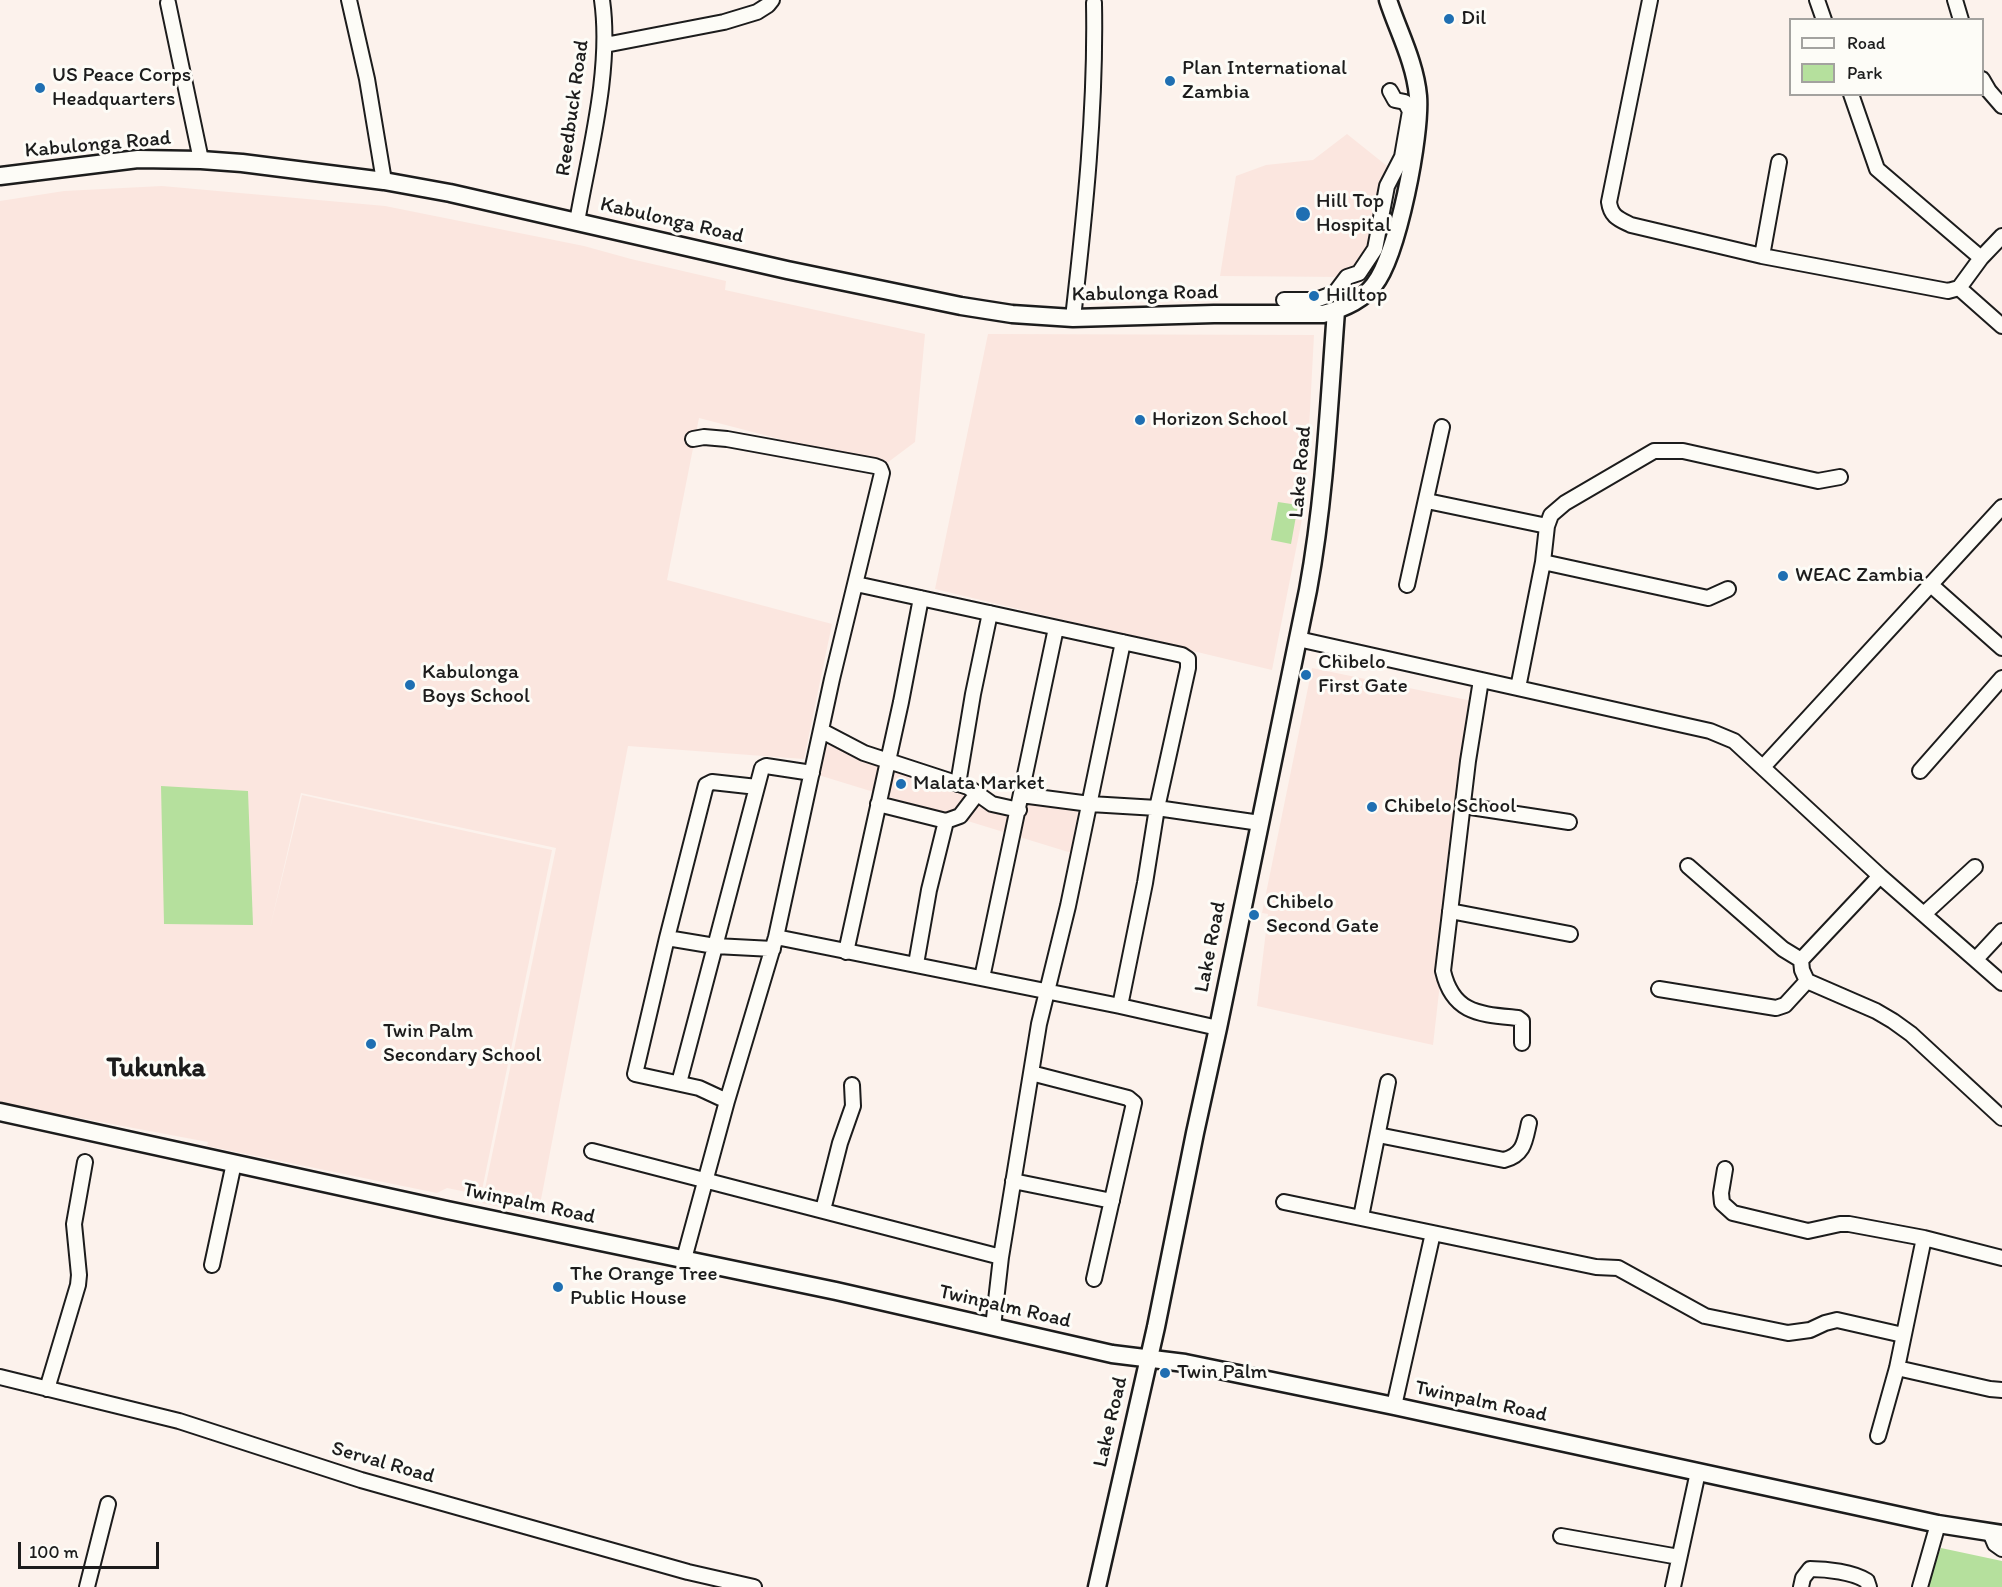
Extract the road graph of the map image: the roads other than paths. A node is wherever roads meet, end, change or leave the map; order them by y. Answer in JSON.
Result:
{"nodes":[{"id":1,"x":349,"y":0,"type":"edge"},
{"id":2,"x":602,"y":0,"type":"edge"},
{"id":3,"x":772,"y":0,"type":"edge"},
{"id":4,"x":1388,"y":0,"type":"edge"},
{"id":5,"x":1650,"y":0,"type":"edge"},
{"id":6,"x":1817,"y":0,"type":"edge"},
{"id":7,"x":1954,"y":0,"type":"edge"},
{"id":8,"x":168,"y":3,"type":"dead end"},
{"id":9,"x":1094,"y":3,"type":"dead end"},
{"id":10,"x":1823,"y":18,"type":"edge"},
{"id":11,"x":1960,"y":18,"type":"edge"},
{"id":12,"x":605,"y":45,"type":"junction"},
{"id":13,"x":1984,"y":81,"type":"edge"},
{"id":14,"x":1390,"y":91,"type":"dead end"},
{"id":15,"x":1852,"y":96,"type":"edge"},
{"id":16,"x":2002,"y":106,"type":"edge"},
{"id":17,"x":201,"y":160,"type":"junction"},
{"id":18,"x":1779,"y":162,"type":"dead end"},
{"id":19,"x":0,"y":176,"type":"edge"},
{"id":20,"x":384,"y":181,"type":"junction"},
{"id":21,"x":577,"y":222,"type":"junction"},
{"id":22,"x":2002,"y":236,"type":"edge"},
{"id":23,"x":1762,"y":256,"type":"junction"},
{"id":24,"x":1981,"y":258,"type":"junction"},
{"id":25,"x":1959,"y":288,"type":"junction"},
{"id":26,"x":1284,"y":300,"type":"dead end"},
{"id":27,"x":1336,"y":311,"type":"junction"},
{"id":28,"x":1073,"y":318,"type":"junction"},
{"id":29,"x":2002,"y":326,"type":"edge"},
{"id":30,"x":1442,"y":427,"type":"dead end"},
{"id":31,"x":693,"y":439,"type":"dead end"},
{"id":32,"x":1840,"y":477,"type":"dead end"},
{"id":33,"x":1427,"y":501,"type":"junction"},
{"id":34,"x":2002,"y":507,"type":"edge"},
{"id":35,"x":1547,"y":526,"type":"junction"},
{"id":36,"x":1543,"y":562,"type":"junction"},
{"id":37,"x":855,"y":584,"type":"junction"},
{"id":38,"x":1407,"y":585,"type":"dead end"},
{"id":39,"x":1931,"y":585,"type":"junction"},
{"id":40,"x":1728,"y":589,"type":"dead end"},
{"id":41,"x":921,"y":598,"type":"junction"},
{"id":42,"x":990,"y":613,"type":"junction"},
{"id":43,"x":1056,"y":628,"type":"junction"},
{"id":44,"x":1298,"y":639,"type":"junction"},
{"id":45,"x":1123,"y":642,"type":"junction"},
{"id":46,"x":2002,"y":648,"type":"edge"},
{"id":47,"x":2002,"y":678,"type":"edge"},
{"id":48,"x":1481,"y":680,"type":"junction"},
{"id":49,"x":1518,"y":688,"type":"junction"},
{"id":50,"x":822,"y":731,"type":"junction"},
{"id":51,"x":888,"y":761,"type":"junction"},
{"id":52,"x":1763,"y":767,"type":"junction"},
{"id":53,"x":1920,"y":771,"type":"dead end"},
{"id":54,"x":812,"y":773,"type":"junction"},
{"id":55,"x":958,"y":784,"type":"junction"},
{"id":56,"x":757,"y":787,"type":"junction"},
{"id":57,"x":976,"y":795,"type":"junction"},
{"id":58,"x":1021,"y":795,"type":"junction"},
{"id":59,"x":878,"y":804,"type":"junction"},
{"id":60,"x":1090,"y":804,"type":"junction"},
{"id":61,"x":1464,"y":806,"type":"junction"},
{"id":62,"x":1157,"y":808,"type":"junction"},
{"id":63,"x":1019,"y":810,"type":"junction"},
{"id":64,"x":946,"y":821,"type":"junction"},
{"id":65,"x":1569,"y":822,"type":"dead end"},
{"id":66,"x":1260,"y":823,"type":"junction"},
{"id":67,"x":1688,"y":866,"type":"dead end"},
{"id":68,"x":1975,"y":867,"type":"dead end"},
{"id":69,"x":1880,"y":876,"type":"junction"},
{"id":70,"x":1450,"y":911,"type":"junction"},
{"id":71,"x":1924,"y":915,"type":"junction"},
{"id":72,"x":2002,"y":931,"type":"edge"},
{"id":73,"x":1570,"y":934,"type":"dead end"},
{"id":74,"x":667,"y":938,"type":"junction"},
{"id":75,"x":774,"y":943,"type":"junction"},
{"id":76,"x":715,"y":945,"type":"junction"},
{"id":77,"x":846,"y":952,"type":"junction"},
{"id":78,"x":1976,"y":959,"type":"junction"},
{"id":79,"x":1801,"y":960,"type":"junction"},
{"id":80,"x":916,"y":964,"type":"junction"},
{"id":81,"x":982,"y":978,"type":"junction"},
{"id":82,"x":1807,"y":981,"type":"junction"},
{"id":83,"x":2002,"y":983,"type":"edge"},
{"id":84,"x":1659,"y":989,"type":"dead end"},
{"id":85,"x":1049,"y":991,"type":"junction"},
{"id":86,"x":1120,"y":1006,"type":"junction"},
{"id":87,"x":1218,"y":1028,"type":"junction"},
{"id":88,"x":1522,"y":1043,"type":"dead end"},
{"id":89,"x":1031,"y":1073,"type":"junction"},
{"id":90,"x":1388,"y":1082,"type":"dead end"},
{"id":91,"x":679,"y":1083,"type":"junction"},
{"id":92,"x":852,"y":1085,"type":"dead end"},
{"id":93,"x":728,"y":1101,"type":"junction"},
{"id":94,"x":0,"y":1112,"type":"edge"},
{"id":95,"x":2002,"y":1118,"type":"edge"},
{"id":96,"x":1529,"y":1123,"type":"dead end"},
{"id":97,"x":1378,"y":1135,"type":"junction"},
{"id":98,"x":592,"y":1151,"type":"dead end"},
{"id":99,"x":85,"y":1162,"type":"dead end"},
{"id":100,"x":234,"y":1163,"type":"junction"},
{"id":101,"x":1725,"y":1169,"type":"dead end"},
{"id":102,"x":705,"y":1180,"type":"junction"},
{"id":103,"x":1013,"y":1181,"type":"junction"},
{"id":104,"x":1112,"y":1201,"type":"junction"},
{"id":105,"x":1284,"y":1202,"type":"dead end"},
{"id":106,"x":823,"y":1210,"type":"junction"},
{"id":107,"x":1361,"y":1217,"type":"junction"},
{"id":108,"x":1433,"y":1233,"type":"junction"},
{"id":109,"x":1924,"y":1238,"type":"junction"},
{"id":110,"x":1001,"y":1257,"type":"junction"},
{"id":111,"x":2002,"y":1258,"type":"edge"},
{"id":112,"x":684,"y":1259,"type":"junction"},
{"id":113,"x":212,"y":1265,"type":"dead end"},
{"id":114,"x":1094,"y":1279,"type":"dead end"},
{"id":115,"x":993,"y":1327,"type":"junction"},
{"id":116,"x":1156,"y":1327,"type":"junction"},
{"id":117,"x":1903,"y":1335,"type":"junction"},
{"id":118,"x":1112,"y":1354,"type":"junction"},
{"id":119,"x":1148,"y":1359,"type":"junction"},
{"id":120,"x":1185,"y":1364,"type":"junction"},
{"id":121,"x":1897,"y":1368,"type":"junction"},
{"id":122,"x":0,"y":1377,"type":"edge"},
{"id":123,"x":47,"y":1389,"type":"junction"},
{"id":124,"x":2002,"y":1390,"type":"edge"},
{"id":125,"x":1142,"y":1391,"type":"junction"},
{"id":126,"x":1394,"y":1406,"type":"junction"},
{"id":127,"x":1878,"y":1436,"type":"dead end"},
{"id":128,"x":1698,"y":1472,"type":"junction"},
{"id":129,"x":108,"y":1504,"type":"dead end"},
{"id":130,"x":1938,"y":1524,"type":"junction"},
{"id":131,"x":1996,"y":1533,"type":"edge"},
{"id":132,"x":1561,"y":1536,"type":"dead end"},
{"id":133,"x":2002,"y":1549,"type":"edge"},
{"id":134,"x":1679,"y":1557,"type":"junction"},
{"id":135,"x":87,"y":1587,"type":"edge"},
{"id":136,"x":754,"y":1587,"type":"edge"},
{"id":137,"x":1097,"y":1587,"type":"edge"},
{"id":138,"x":1673,"y":1587,"type":"edge"},
{"id":139,"x":1801,"y":1587,"type":"edge"},
{"id":140,"x":1869,"y":1587,"type":"edge"},
{"id":141,"x":1920,"y":1587,"type":"edge"}],
"edges":[{"from":1,"to":20,"type":"street"},
{"from":2,"to":12,"type":"street","name":"Reedbuck Road"},
{"from":3,"to":12,"type":"street"},
{"from":4,"to":27,"type":"main road"},
{"from":5,"to":23,"type":"street"},
{"from":6,"to":10,"type":"street"},
{"from":7,"to":11,"type":"street"},
{"from":8,"to":17,"type":"street"},
{"from":9,"to":28,"type":"street"},
{"from":12,"to":21,"type":"street","name":"Reedbuck Road"},
{"from":13,"to":16,"type":"street"},
{"from":14,"to":26,"type":"street"},
{"from":15,"to":24,"type":"street"},
{"from":17,"to":19,"type":"main road","name":"Kabulonga Road"},
{"from":17,"to":20,"type":"main road","name":"Kabulonga Road"},
{"from":18,"to":23,"type":"street"},
{"from":20,"to":21,"type":"main road","name":"Kabulonga Road"},
{"from":21,"to":28,"type":"main road","name":"Kabulonga Road"},
{"from":22,"to":24,"type":"street"},
{"from":23,"to":25,"type":"street"},
{"from":24,"to":25,"type":"street"},
{"from":25,"to":29,"type":"street"},
{"from":27,"to":28,"type":"main road","name":"Kabulonga Road"},
{"from":27,"to":44,"type":"main road","name":"Lake Road"},
{"from":30,"to":33,"type":"street"},
{"from":31,"to":37,"type":"street"},
{"from":32,"to":35,"type":"street"},
{"from":33,"to":35,"type":"street"},
{"from":33,"to":38,"type":"street"},
{"from":34,"to":39,"type":"street"},
{"from":35,"to":36,"type":"street"},
{"from":36,"to":40,"type":"street"},
{"from":36,"to":49,"type":"street"},
{"from":37,"to":41,"type":"street"},
{"from":37,"to":50,"type":"street"},
{"from":39,"to":46,"type":"street"},
{"from":39,"to":52,"type":"street"},
{"from":41,"to":42,"type":"street"},
{"from":41,"to":51,"type":"street"},
{"from":42,"to":43,"type":"street"},
{"from":42,"to":55,"type":"street"},
{"from":43,"to":45,"type":"street"},
{"from":43,"to":58,"type":"street"},
{"from":44,"to":48,"type":"street"},
{"from":44,"to":66,"type":"main road","name":"Lake Road"},
{"from":45,"to":60,"type":"street"},
{"from":45,"to":62,"type":"street"},
{"from":47,"to":53,"type":"street"},
{"from":48,"to":49,"type":"street"},
{"from":48,"to":61,"type":"street"},
{"from":49,"to":52,"type":"street"},
{"from":50,"to":51,"type":"street"},
{"from":50,"to":54,"type":"street"},
{"from":51,"to":55,"type":"street"},
{"from":51,"to":59,"type":"street"},
{"from":52,"to":69,"type":"street"},
{"from":54,"to":56,"type":"street"},
{"from":54,"to":75,"type":"street"},
{"from":55,"to":57,"type":"street"},
{"from":56,"to":74,"type":"street"},
{"from":56,"to":76,"type":"street"},
{"from":57,"to":63,"type":"street"},
{"from":57,"to":64,"type":"street"},
{"from":58,"to":60,"type":"street"},
{"from":58,"to":63,"type":"street"},
{"from":59,"to":64,"type":"street"},
{"from":59,"to":77,"type":"street"},
{"from":60,"to":62,"type":"street"},
{"from":60,"to":85,"type":"street"},
{"from":61,"to":65,"type":"street"},
{"from":61,"to":70,"type":"street"},
{"from":62,"to":66,"type":"street"},
{"from":62,"to":86,"type":"street"},
{"from":63,"to":81,"type":"street"},
{"from":64,"to":80,"type":"street"},
{"from":66,"to":87,"type":"main road","name":"Lake Road"},
{"from":67,"to":79,"type":"street"},
{"from":68,"to":71,"type":"street"},
{"from":69,"to":71,"type":"street"},
{"from":69,"to":79,"type":"street"},
{"from":70,"to":73,"type":"street"},
{"from":70,"to":88,"type":"street"},
{"from":71,"to":78,"type":"street"},
{"from":72,"to":78,"type":"street"},
{"from":74,"to":76,"type":"street"},
{"from":74,"to":91,"type":"street"},
{"from":75,"to":76,"type":"street"},
{"from":75,"to":77,"type":"street"},
{"from":75,"to":93,"type":"street"},
{"from":76,"to":91,"type":"street"},
{"from":77,"to":80,"type":"street"},
{"from":78,"to":83,"type":"street"},
{"from":79,"to":82,"type":"street"},
{"from":80,"to":81,"type":"street"},
{"from":81,"to":85,"type":"street"},
{"from":82,"to":84,"type":"street"},
{"from":82,"to":95,"type":"street"},
{"from":85,"to":86,"type":"street"},
{"from":85,"to":89,"type":"street"},
{"from":86,"to":87,"type":"street"},
{"from":87,"to":116,"type":"main road","name":"Lake Road"},
{"from":89,"to":103,"type":"street"},
{"from":89,"to":104,"type":"street"},
{"from":90,"to":97,"type":"street"},
{"from":91,"to":93,"type":"street"},
{"from":92,"to":106,"type":"street"},
{"from":93,"to":102,"type":"street"},
{"from":94,"to":100,"type":"main road","name":"Twinpalm Road"},
{"from":96,"to":97,"type":"street"},
{"from":97,"to":107,"type":"street"},
{"from":98,"to":102,"type":"street"},
{"from":99,"to":123,"type":"street"},
{"from":100,"to":112,"type":"main road","name":"Twinpalm Road"},
{"from":100,"to":113,"type":"street"},
{"from":101,"to":109,"type":"street"},
{"from":102,"to":106,"type":"street"},
{"from":102,"to":112,"type":"street"},
{"from":103,"to":104,"type":"street"},
{"from":103,"to":110,"type":"street"},
{"from":104,"to":114,"type":"street"},
{"from":105,"to":107,"type":"street"},
{"from":106,"to":110,"type":"street"},
{"from":107,"to":108,"type":"street"},
{"from":108,"to":117,"type":"street"},
{"from":108,"to":126,"type":"street"},
{"from":109,"to":111,"type":"street"},
{"from":109,"to":117,"type":"street"},
{"from":110,"to":115,"type":"street"},
{"from":112,"to":115,"type":"main road","name":"Twinpalm Road"},
{"from":115,"to":118,"type":"main road","name":"Twinpalm Road"},
{"from":116,"to":119,"type":"main road","name":"Lake Road"},
{"from":116,"to":120,"type":"main road"},
{"from":117,"to":121,"type":"street"},
{"from":118,"to":119,"type":"main road","name":"Twinpalm Road"},
{"from":118,"to":125,"type":"main road"},
{"from":119,"to":120,"type":"main road","name":"Twinpalm Road"},
{"from":119,"to":125,"type":"main road","name":"Lake Road"},
{"from":120,"to":126,"type":"main road","name":"Twinpalm Road"},
{"from":121,"to":124,"type":"street"},
{"from":121,"to":127,"type":"street"},
{"from":122,"to":123,"type":"street","name":"Serval Road"},
{"from":123,"to":136,"type":"street","name":"Serval Road"},
{"from":125,"to":137,"type":"main road","name":"Lake Road"},
{"from":126,"to":128,"type":"main road","name":"Twinpalm Road"},
{"from":128,"to":130,"type":"main road","name":"Twinpalm Road"},
{"from":128,"to":134,"type":"street"},
{"from":129,"to":135,"type":"street"},
{"from":130,"to":131,"type":"main road","name":"Twinpalm Road"},
{"from":130,"to":141,"type":"street"},
{"from":131,"to":133,"type":"street"},
{"from":132,"to":134,"type":"street"},
{"from":134,"to":138,"type":"street"},
{"from":139,"to":140,"type":"street"}]}
